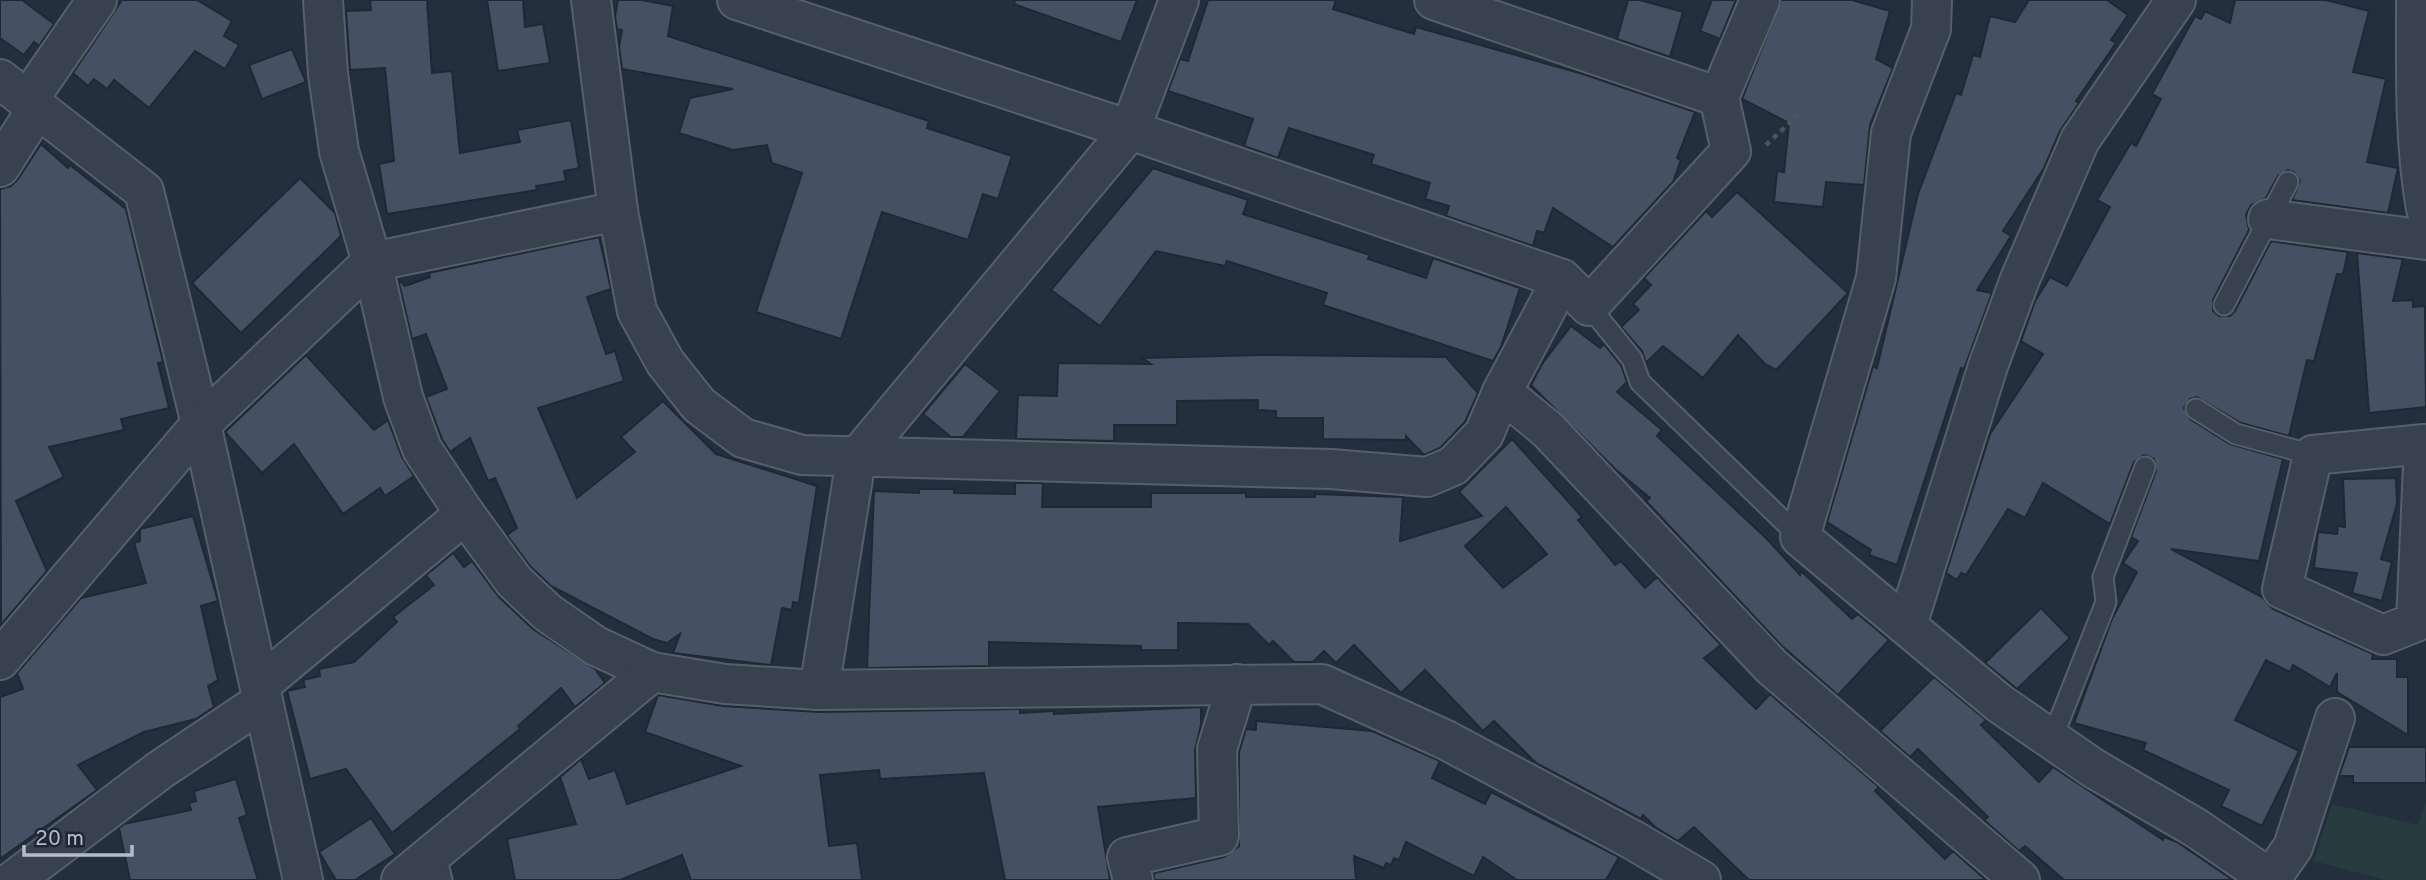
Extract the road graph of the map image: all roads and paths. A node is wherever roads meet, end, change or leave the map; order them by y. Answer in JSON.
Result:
{"nodes":[{"id":1,"x":97,"y":0,"type":"edge"},
{"id":2,"x":323,"y":0,"type":"edge"},
{"id":3,"x":591,"y":0,"type":"edge"},
{"id":4,"x":737,"y":0,"type":"edge"},
{"id":5,"x":1179,"y":0,"type":"edge"},
{"id":6,"x":1434,"y":0,"type":"edge"},
{"id":7,"x":1760,"y":0,"type":"edge"},
{"id":8,"x":1932,"y":0,"type":"edge"},
{"id":9,"x":2176,"y":0,"type":"edge"},
{"id":10,"x":2416,"y":0,"type":"edge"},
{"id":11,"x":22,"y":95,"type":"edge"},
{"id":12,"x":1719,"y":97,"type":"junction"},
{"id":13,"x":1801,"y":112,"type":"dead end"},
{"id":14,"x":1789,"y":122,"type":"dead end"},
{"id":15,"x":1130,"y":130,"type":"junction"},
{"id":16,"x":0,"y":167,"type":"edge"},
{"id":17,"x":2288,"y":182,"type":"dead end"},
{"id":18,"x":2426,"y":209,"type":"edge"},
{"id":19,"x":618,"y":211,"type":"junction"},
{"id":20,"x":2268,"y":219,"type":"junction"},
{"id":21,"x":2426,"y":240,"type":"edge"},
{"id":22,"x":372,"y":262,"type":"junction"},
{"id":23,"x":1562,"y":279,"type":"junction"},
{"id":24,"x":2224,"y":305,"type":"dead end"},
{"id":25,"x":1589,"y":306,"type":"junction"},
{"id":26,"x":1502,"y":392,"type":"junction"},
{"id":27,"x":2196,"y":409,"type":"dead end"},
{"id":28,"x":201,"y":424,"type":"junction"},
{"id":29,"x":2425,"y":444,"type":"edge"},
{"id":30,"x":2313,"y":455,"type":"junction"},
{"id":31,"x":856,"y":459,"type":"junction"},
{"id":32,"x":2145,"y":467,"type":"dead end"},
{"id":33,"x":464,"y":514,"type":"junction"},
{"id":34,"x":1800,"y":537,"type":"junction"},
{"id":35,"x":1907,"y":625,"type":"junction"},
{"id":36,"x":0,"y":660,"type":"edge"},
{"id":37,"x":652,"y":672,"type":"junction"},
{"id":38,"x":1237,"y":684,"type":"junction"},
{"id":39,"x":819,"y":690,"type":"junction"},
{"id":40,"x":262,"y":693,"type":"junction"},
{"id":41,"x":2335,"y":718,"type":"dead end"},
{"id":42,"x":2052,"y":739,"type":"junction"},
{"id":43,"x":438,"y":866,"type":"edge"},
{"id":44,"x":14,"y":880,"type":"edge"},
{"id":45,"x":303,"y":880,"type":"edge"},
{"id":46,"x":401,"y":880,"type":"edge"},
{"id":47,"x":1133,"y":880,"type":"edge"},
{"id":48,"x":1701,"y":880,"type":"edge"},
{"id":49,"x":2020,"y":880,"type":"edge"},
{"id":50,"x":2271,"y":880,"type":"edge"}],
"edges":[{"from":1,"to":11,"type":"street"},
{"from":2,"to":22,"type":"street"},
{"from":3,"to":19,"type":"street"},
{"from":4,"to":15,"type":"street"},
{"from":5,"to":15,"type":"street"},
{"from":6,"to":12,"type":"street"},
{"from":7,"to":12,"type":"street"},
{"from":8,"to":34,"type":"street"},
{"from":9,"to":35,"type":"street"},
{"from":10,"to":18,"type":"street"},
{"from":11,"to":16,"type":"street"},
{"from":11,"to":28,"type":"street"},
{"from":12,"to":25,"type":"street"},
{"from":13,"to":14,"type":"path"},
{"from":15,"to":23,"type":"street"},
{"from":15,"to":31,"type":"street"},
{"from":17,"to":20,"type":"lane"},
{"from":19,"to":22,"type":"street"},
{"from":19,"to":31,"type":"street"},
{"from":20,"to":21,"type":"street"},
{"from":20,"to":24,"type":"lane"},
{"from":22,"to":28,"type":"street"},
{"from":22,"to":33,"type":"street"},
{"from":23,"to":25,"type":"street"},
{"from":23,"to":26,"type":"street"},
{"from":25,"to":34,"type":"lane"},
{"from":26,"to":31,"type":"street"},
{"from":26,"to":49,"type":"street"},
{"from":27,"to":30,"type":"lane"},
{"from":28,"to":36,"type":"street"},
{"from":28,"to":40,"type":"street"},
{"from":29,"to":30,"type":"street"},
{"from":29,"to":30,"type":"street"},
{"from":31,"to":39,"type":"street"},
{"from":32,"to":42,"type":"lane"},
{"from":33,"to":37,"type":"street"},
{"from":33,"to":40,"type":"street"},
{"from":34,"to":35,"type":"street"},
{"from":35,"to":42,"type":"street"},
{"from":37,"to":39,"type":"street"},
{"from":37,"to":43,"type":"street"},
{"from":38,"to":39,"type":"street"},
{"from":38,"to":47,"type":"street"},
{"from":38,"to":48,"type":"street"},
{"from":40,"to":44,"type":"street"},
{"from":40,"to":45,"type":"street"},
{"from":41,"to":50,"type":"street"},
{"from":42,"to":50,"type":"street"},
{"from":43,"to":46,"type":"street"}]}
